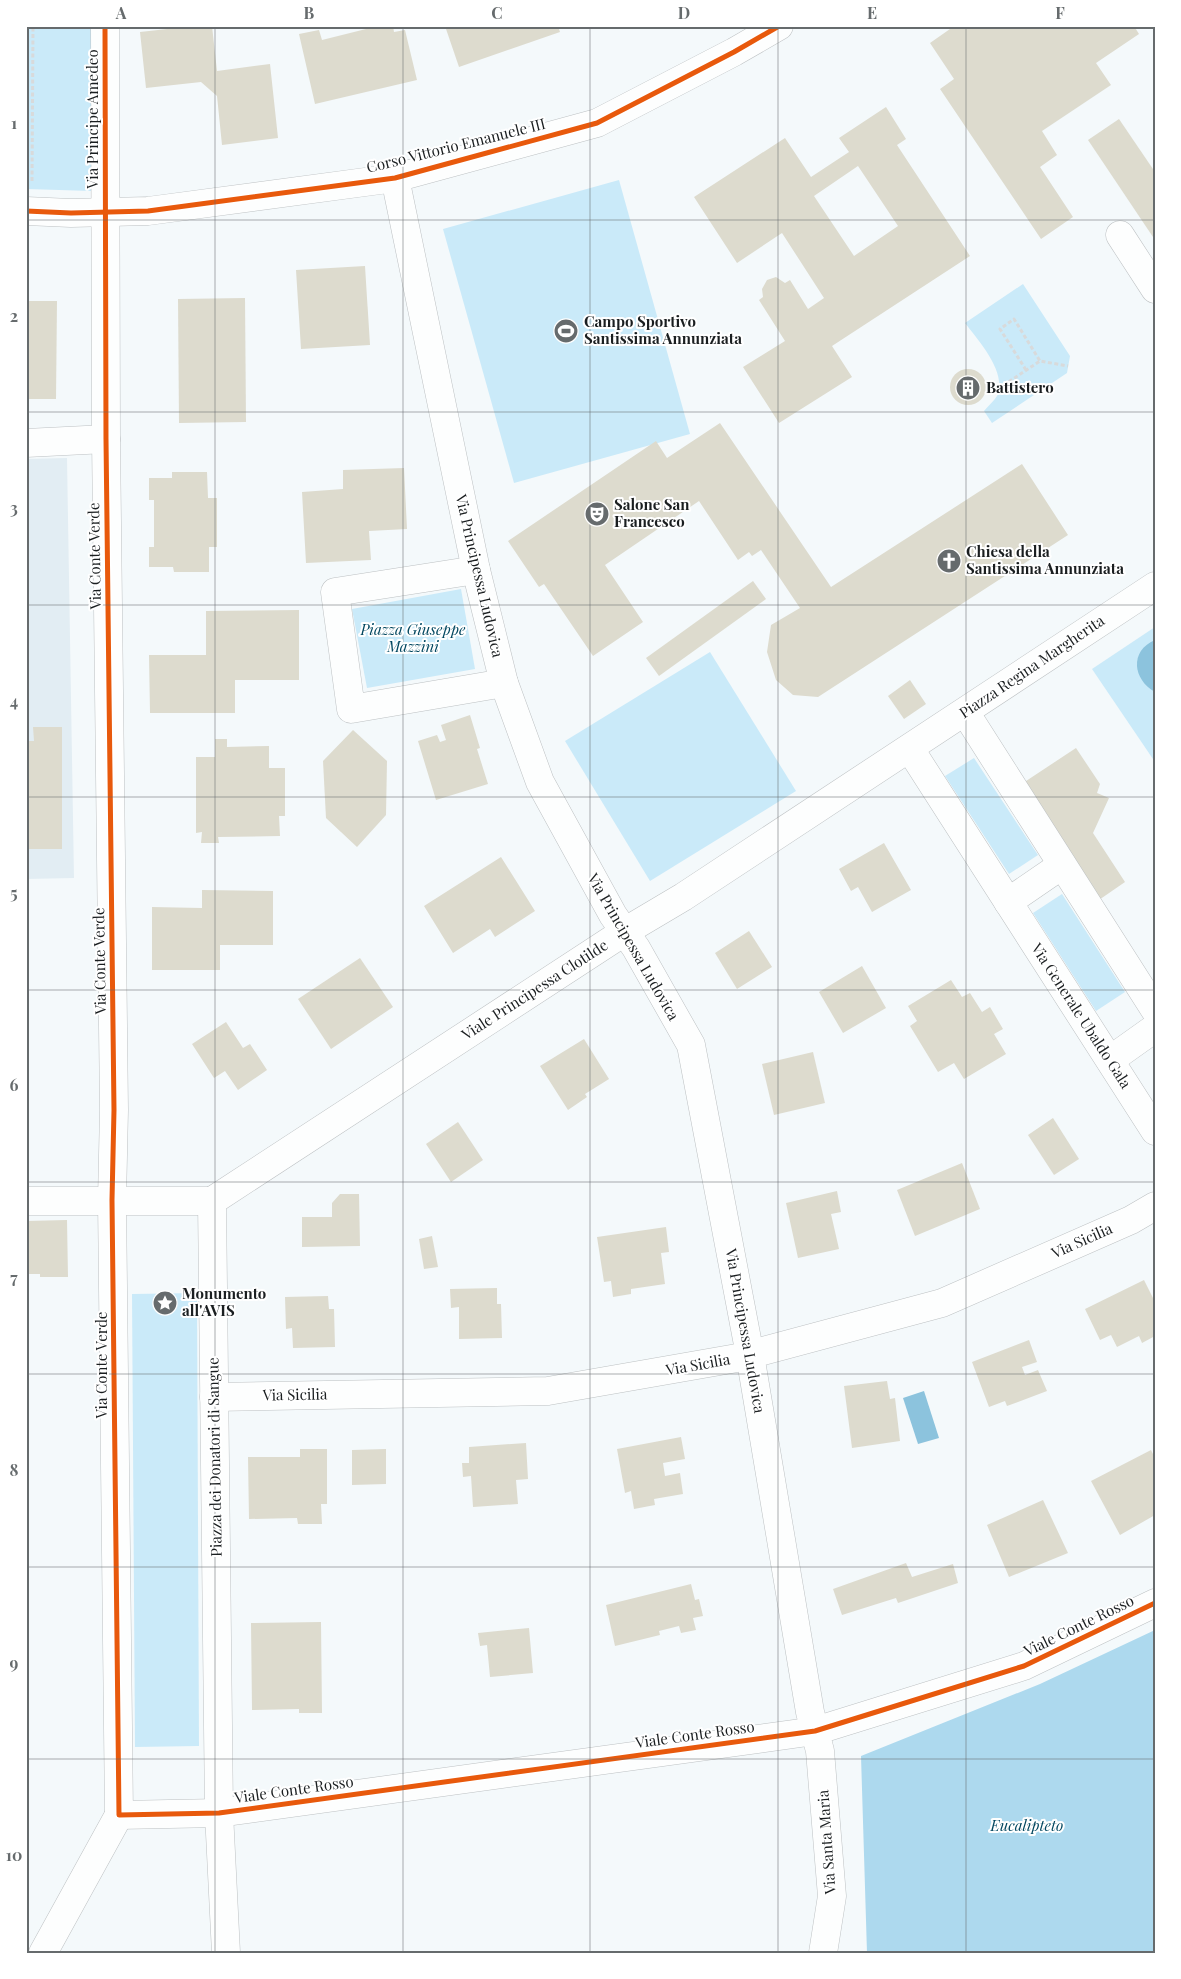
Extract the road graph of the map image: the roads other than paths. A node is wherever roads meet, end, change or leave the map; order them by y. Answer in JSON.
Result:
{"nodes":[{"id":1,"x":105,"y":26,"type":"edge"},
{"id":2,"x":779,"y":26,"type":"edge"},
{"id":3,"x":395,"y":178,"type":"junction"},
{"id":4,"x":29,"y":211,"type":"edge"},
{"id":5,"x":105,"y":212,"type":"junction"},
{"id":6,"x":1120,"y":235,"type":"dead end"},
{"id":7,"x":1155,"y":288,"type":"edge"},
{"id":8,"x":106,"y":439,"type":"junction"},
{"id":9,"x":26,"y":443,"type":"edge"},
{"id":10,"x":476,"y":570,"type":"junction"},
{"id":11,"x":1155,"y":586,"type":"edge"},
{"id":12,"x":504,"y":684,"type":"junction"},
{"id":13,"x":965,"y":712,"type":"junction"},
{"id":14,"x":910,"y":749,"type":"junction"},
{"id":15,"x":1062,"y":865,"type":"junction"},
{"id":16,"x":1008,"y":902,"type":"junction"},
{"id":17,"x":624,"y":932,"type":"junction"},
{"id":18,"x":1155,"y":1010,"type":"edge"},
{"id":19,"x":1155,"y":1028,"type":"edge"},
{"id":20,"x":1110,"y":1060,"type":"junction"},
{"id":21,"x":1155,"y":1131,"type":"edge"},
{"id":22,"x":112,"y":1200,"type":"junction"},
{"id":23,"x":26,"y":1201,"type":"edge"},
{"id":24,"x":212,"y":1201,"type":"junction"},
{"id":25,"x":1155,"y":1206,"type":"edge"},
{"id":26,"x":750,"y":1356,"type":"junction"},
{"id":27,"x":214,"y":1397,"type":"junction"},
{"id":28,"x":1155,"y":1603,"type":"edge"},
{"id":29,"x":815,"y":1732,"type":"junction"},
{"id":30,"x":219,"y":1813,"type":"junction"},
{"id":31,"x":119,"y":1815,"type":"junction"},
{"id":32,"x":43,"y":1953,"type":"edge"},
{"id":33,"x":226,"y":1953,"type":"edge"},
{"id":34,"x":823,"y":1953,"type":"edge"}],
"edges":[{"from":1,"to":5,"type":"street","name":"Via Principe Amedeo"},
{"from":2,"to":3,"type":"street","name":"Corso Vittorio Emanuele III"},
{"from":3,"to":5,"type":"street","name":"Corso Vittorio Emanuele III"},
{"from":3,"to":10,"type":"street","name":"Via Principessa Ludovica"},
{"from":4,"to":5,"type":"street","name":"Corso Vittorio Emanuele III"},
{"from":5,"to":8,"type":"street","name":"Via Conte Verde"},
{"from":6,"to":7,"type":"street"},
{"from":8,"to":9,"type":"street"},
{"from":8,"to":22,"type":"street","name":"Via Conte Verde"},
{"from":10,"to":12,"type":"street","name":"Via Principessa Ludovica"},
{"from":10,"to":12,"type":"street"},
{"from":11,"to":13,"type":"street","name":"Piazza Regina Margherita"},
{"from":12,"to":17,"type":"street","name":"Via Principessa Ludovica"},
{"from":13,"to":14,"type":"street","name":"Piazza Regina Margherita"},
{"from":13,"to":15,"type":"street"},
{"from":14,"to":16,"type":"street","name":"Via Generale Ubaldo Gala"},
{"from":14,"to":17,"type":"street","name":"Viale Principessa Clotilde"},
{"from":15,"to":16,"type":"street"},
{"from":15,"to":18,"type":"street"},
{"from":16,"to":20,"type":"street","name":"Via Generale Ubaldo Gala"},
{"from":17,"to":24,"type":"street","name":"Viale Principessa Clotilde"},
{"from":17,"to":26,"type":"street","name":"Via Principessa Ludovica"},
{"from":19,"to":20,"type":"street"},
{"from":20,"to":21,"type":"street","name":"Via Generale Ubaldo Gala"},
{"from":22,"to":23,"type":"street"},
{"from":22,"to":24,"type":"street"},
{"from":22,"to":31,"type":"street","name":"Via Conte Verde"},
{"from":24,"to":27,"type":"street","name":"Piazza dei Donatori di Sangue"},
{"from":25,"to":26,"type":"street","name":"Via Sicilia"},
{"from":26,"to":27,"type":"street","name":"Via Sicilia"},
{"from":26,"to":29,"type":"street","name":"Via Principessa Ludovica"},
{"from":27,"to":30,"type":"street","name":"Piazza dei Donatori di Sangue"},
{"from":28,"to":29,"type":"street","name":"Viale Conte Rosso"},
{"from":29,"to":30,"type":"street","name":"Viale Conte Rosso"},
{"from":29,"to":34,"type":"street","name":"Via Santa Maria"},
{"from":30,"to":31,"type":"street","name":"Viale Conte Rosso"},
{"from":30,"to":33,"type":"street","name":"Piazza dei Donatori di Sangue"},
{"from":31,"to":32,"type":"street"}]}
